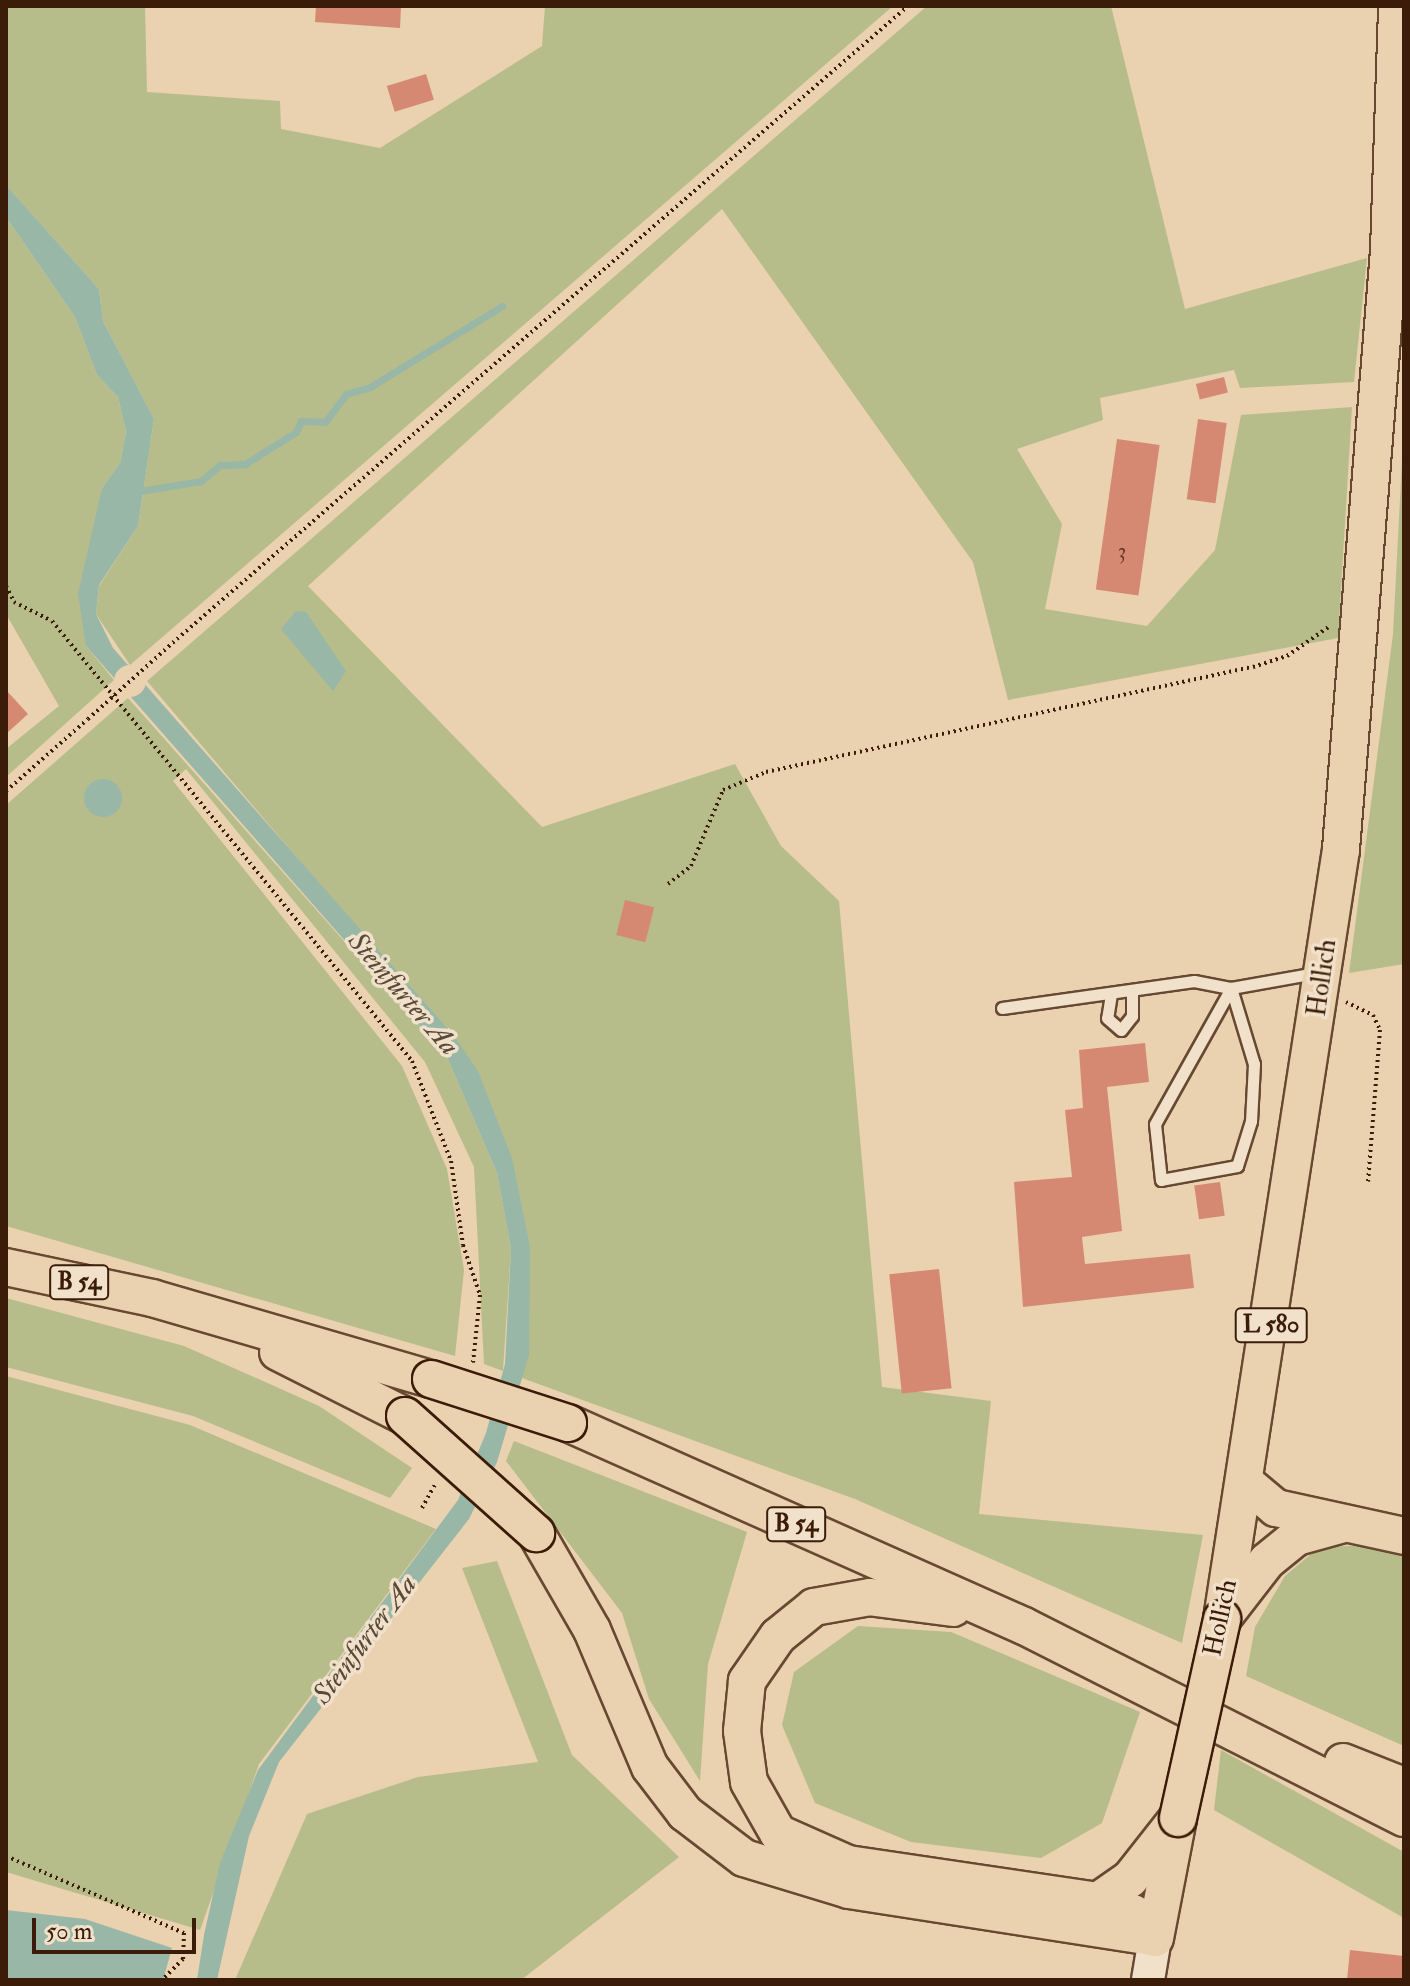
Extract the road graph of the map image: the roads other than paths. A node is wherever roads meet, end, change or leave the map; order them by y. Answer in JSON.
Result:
{"nodes":[{"id":1,"x":1397,"y":6,"type":"edge"},
{"id":2,"x":1322,"y":984,"type":"junction"},
{"id":3,"x":1231,"y":988,"type":"junction"},
{"id":4,"x":1132,"y":991,"type":"junction"},
{"id":5,"x":1111,"y":994,"type":"junction"},
{"id":6,"x":1002,"y":1008,"type":"dead end"},
{"id":7,"x":6,"y":1267,"type":"edge"},
{"id":8,"x":152,"y":1298,"type":"junction"},
{"id":9,"x":568,"y":1423,"type":"junction"},
{"id":10,"x":1246,"y":1483,"type":"junction"},
{"id":11,"x":1404,"y":1513,"type":"edge"},
{"id":12,"x":1340,"y":1525,"type":"junction"},
{"id":13,"x":1404,"y":1536,"type":"edge"},
{"id":14,"x":1222,"y":1619,"type":"junction"},
{"id":15,"x":1024,"y":1626,"type":"junction"},
{"id":16,"x":1343,"y":1762,"type":"junction"},
{"id":17,"x":1404,"y":1786,"type":"edge"},
{"id":18,"x":1404,"y":1796,"type":"edge"},
{"id":19,"x":1178,"y":1818,"type":"junction"},
{"id":20,"x":1404,"y":1818,"type":"edge"},
{"id":21,"x":1098,"y":1901,"type":"junction"},
{"id":22,"x":1155,"y":1938,"type":"junction"},
{"id":23,"x":1148,"y":1980,"type":"edge"}],
"edges":[{"from":1,"to":2,"type":"main road","name":"Hollich","number":"L 580"},
{"from":2,"to":3,"type":"lane"},
{"from":2,"to":10,"type":"main road","name":"Hollich","number":"L 580"},
{"from":3,"to":3,"type":"lane"},
{"from":3,"to":4,"type":"lane"},
{"from":4,"to":5,"type":"lane"},
{"from":4,"to":5,"type":"lane"},
{"from":5,"to":6,"type":"lane"},
{"from":7,"to":8,"type":"main road","number":"B 54"},
{"from":8,"to":9,"type":"main road","number":"B 54","bridge":true},
{"from":8,"to":22,"type":"main road","bridge":true},
{"from":9,"to":15,"type":"main road","number":"B 54"},
{"from":9,"to":16,"type":"main road","number":"B 54"},
{"from":10,"to":11,"type":"main road"},
{"from":10,"to":12,"type":"main road"},
{"from":10,"to":14,"type":"main road","name":"Hollich","number":"L 580"},
{"from":12,"to":13,"type":"main road"},
{"from":12,"to":14,"type":"main road"},
{"from":14,"to":19,"type":"main road","name":"Hollich","number":"L 580","bridge":true},
{"from":15,"to":20,"type":"main road","number":"B 54"},
{"from":15,"to":21,"type":"main road"},
{"from":16,"to":17,"type":"main road"},
{"from":16,"to":18,"type":"main road","number":"B 54"},
{"from":19,"to":21,"type":"main road"},
{"from":19,"to":22,"type":"main road","name":"Hollich","number":"L 580"},
{"from":21,"to":22,"type":"main road"},
{"from":22,"to":23,"type":"main road","number":"L 580"}]}
